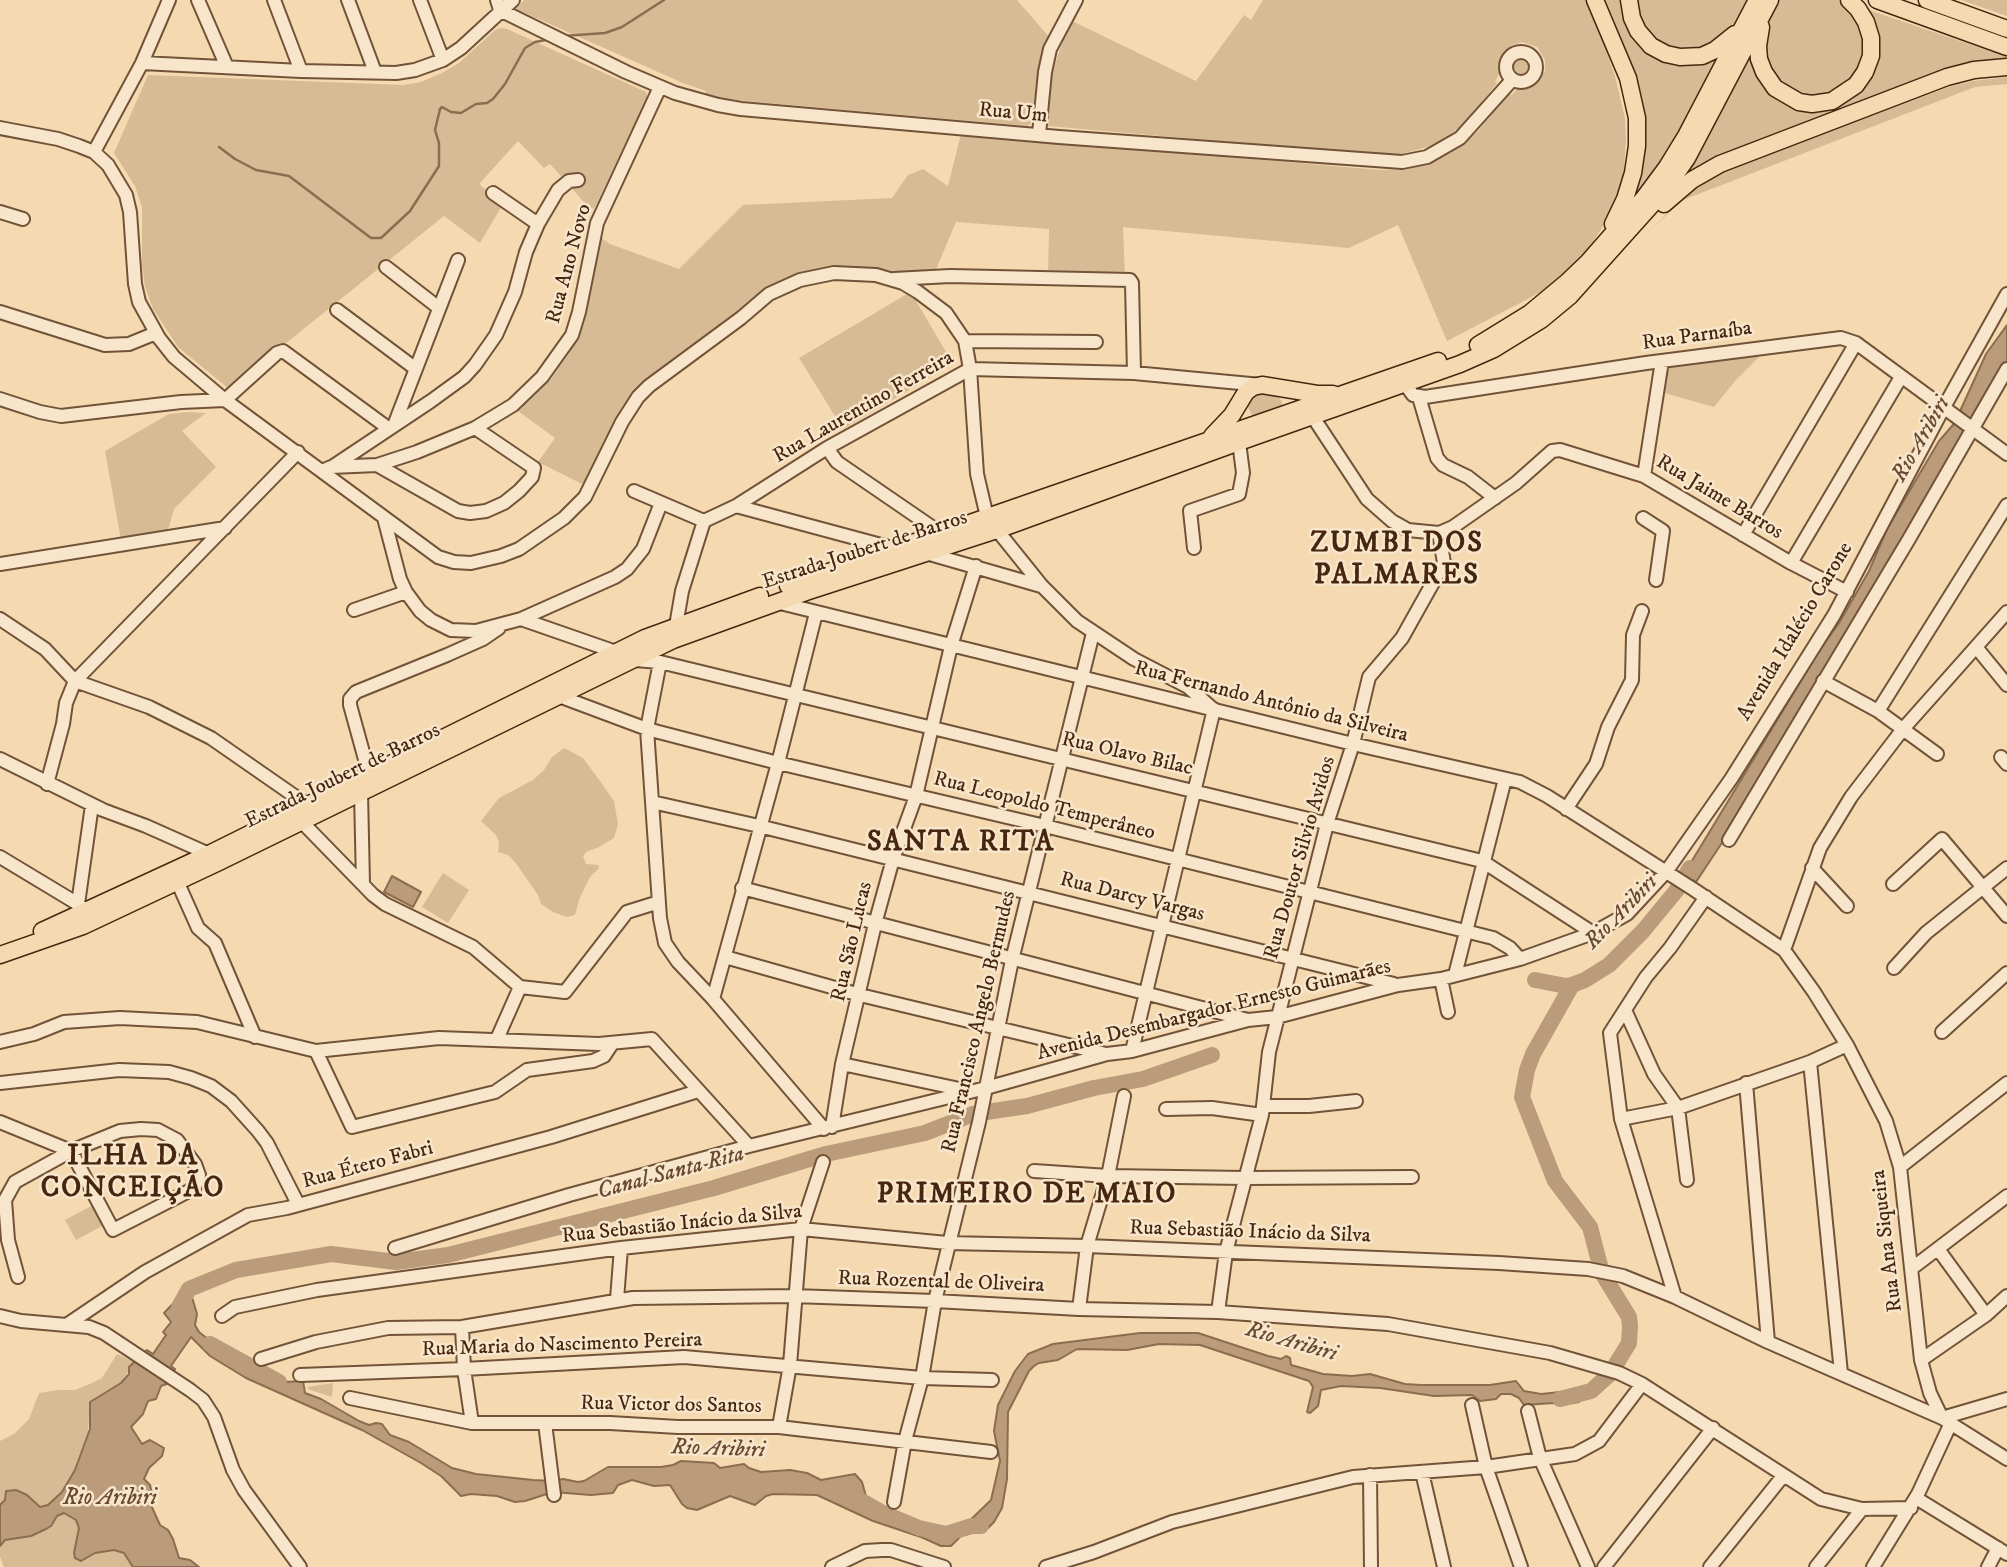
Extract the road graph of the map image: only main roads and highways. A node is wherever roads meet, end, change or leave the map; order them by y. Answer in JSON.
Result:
{"nodes":[{"id":1,"x":1595,"y":0,"type":"edge"},
{"id":2,"x":1629,"y":0,"type":"edge"},
{"id":3,"x":1849,"y":0,"type":"edge"},
{"id":4,"x":1877,"y":0,"type":"edge"},
{"id":5,"x":1927,"y":0,"type":"edge"},
{"id":6,"x":1763,"y":4,"type":"edge"},
{"id":7,"x":1744,"y":25,"type":"junction"},
{"id":8,"x":2007,"y":29,"type":"edge"},
{"id":9,"x":2007,"y":47,"type":"edge"},
{"id":10,"x":2007,"y":67,"type":"edge"},
{"id":11,"x":1691,"y":138,"type":"junction"},
{"id":12,"x":1620,"y":242,"type":"junction"},
{"id":13,"x":1603,"y":245,"type":"junction"},
{"id":14,"x":1349,"y":391,"type":"junction"},
{"id":15,"x":1241,"y":402,"type":"junction"},
{"id":16,"x":1256,"y":423,"type":"junction"},
{"id":17,"x":1272,"y":430,"type":"junction"},
{"id":18,"x":1204,"y":442,"type":"junction"},
{"id":19,"x":992,"y":524,"type":"junction"},
{"id":20,"x":804,"y":586,"type":"junction"},
{"id":21,"x":0,"y":946,"type":"edge"},
{"id":22,"x":0,"y":955,"type":"edge"}],
"edges":[{"from":1,"to":13,"type":"main road"},
{"from":2,"to":7,"type":"main road"},
{"from":3,"to":6,"type":"main road"},
{"from":4,"to":9,"type":"main road"},
{"from":5,"to":8,"type":"main road"},
{"from":6,"to":7,"type":"main road"},
{"from":6,"to":11,"type":"main road"},
{"from":7,"to":11,"type":"main road"},
{"from":10,"to":12,"type":"main road"},
{"from":11,"to":12,"type":"main road","name":"Estrada Joubert de Barros"},
{"from":11,"to":13,"type":"main road","name":"Estrada Joubert de Barros"},
{"from":12,"to":17,"type":"main road","name":"Estrada Joubert de Barros"},
{"from":13,"to":14,"type":"main road","name":"Estrada Joubert de Barros"},
{"from":14,"to":15,"type":"main road"},
{"from":14,"to":16,"type":"main road","name":"Estrada Joubert de Barros"},
{"from":15,"to":16,"type":"main road"},
{"from":15,"to":18,"type":"main road"},
{"from":16,"to":17,"type":"main road"},
{"from":16,"to":18,"type":"main road","name":"Estrada Joubert de Barros"},
{"from":17,"to":19,"type":"main road","name":"Estrada Joubert de Barros"},
{"from":18,"to":19,"type":"main road","name":"Estrada Joubert de Barros"},
{"from":19,"to":20,"type":"main road","name":"Estrada Joubert de Barros"},
{"from":19,"to":20,"type":"main road","name":"Estrada Joubert de Barros"},
{"from":20,"to":21,"type":"main road","name":"Estrada Joubert de Barros"},
{"from":20,"to":22,"type":"main road","name":"Estrada Joubert de Barros"}]}
